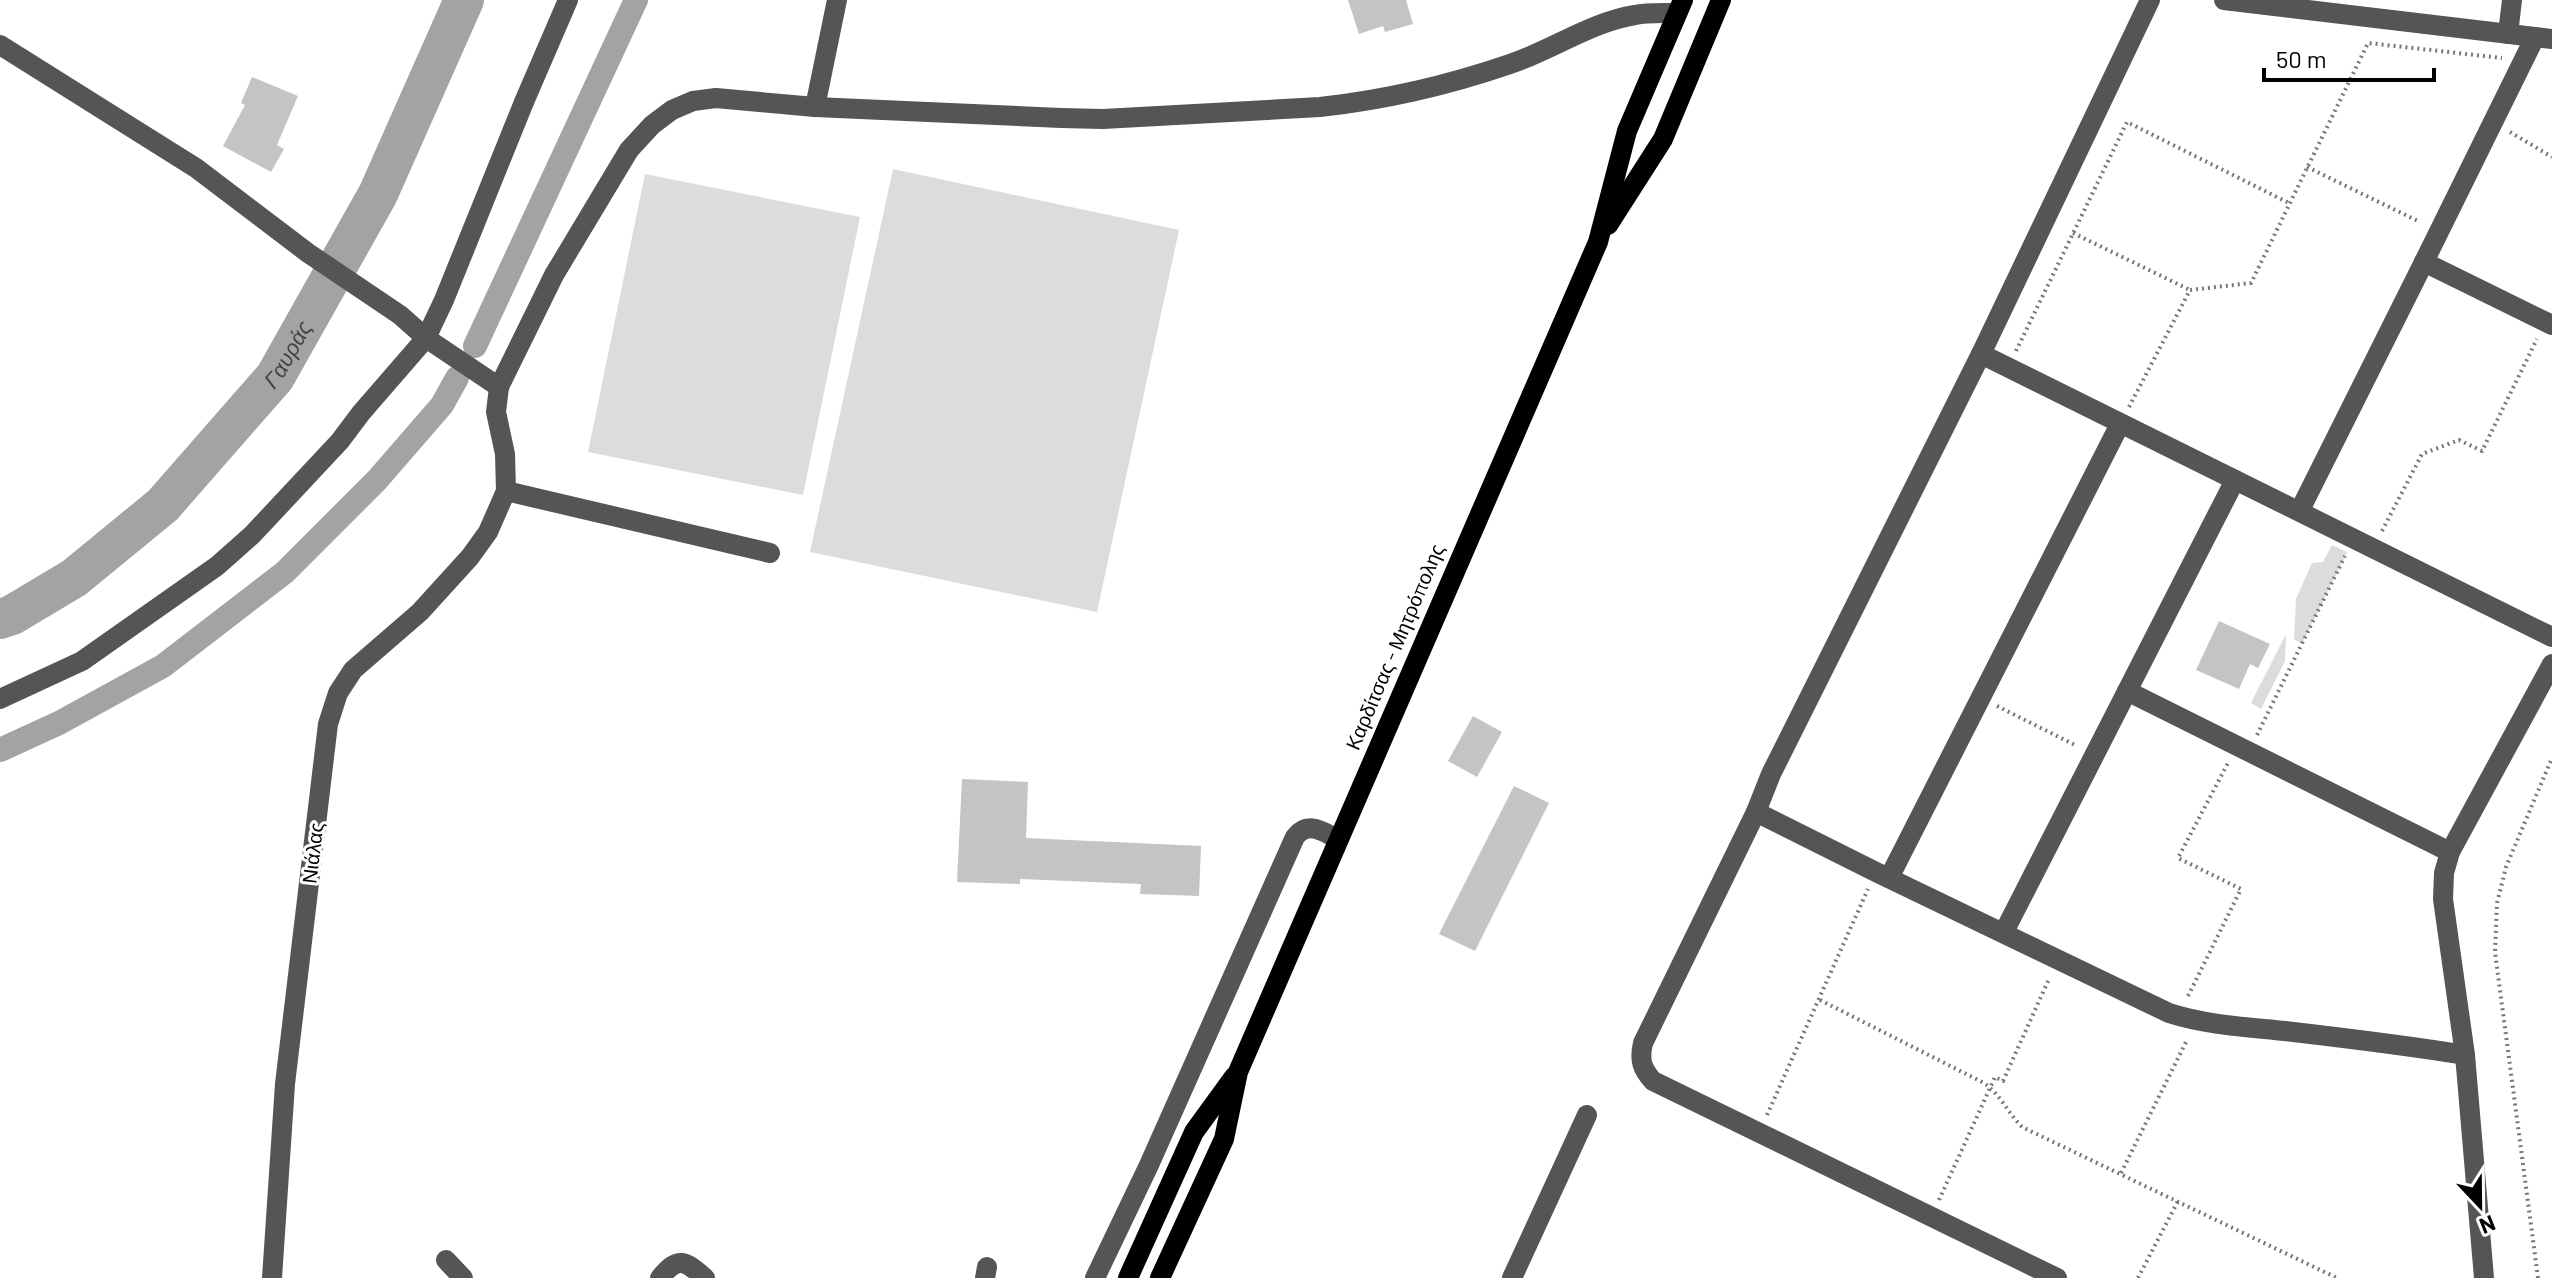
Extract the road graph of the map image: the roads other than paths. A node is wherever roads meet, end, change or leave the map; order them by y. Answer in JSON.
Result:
{"nodes":[{"id":1,"x":568,"y":0,"type":"edge"},
{"id":2,"x":837,"y":0,"type":"edge"},
{"id":3,"x":1721,"y":0,"type":"edge"},
{"id":4,"x":2150,"y":0,"type":"edge"},
{"id":5,"x":2224,"y":0,"type":"edge"},
{"id":6,"x":2512,"y":0,"type":"edge"},
{"id":7,"x":1680,"y":6,"type":"edge"},
{"id":8,"x":2508,"y":34,"type":"junction"},
{"id":9,"x":2544,"y":38,"type":"edge"},
{"id":10,"x":0,"y":45,"type":"edge"},
{"id":11,"x":815,"y":107,"type":"junction"},
{"id":12,"x":1598,"y":242,"type":"junction"},
{"id":13,"x":2424,"y":262,"type":"junction"},
{"id":14,"x":2549,"y":323,"type":"edge"},
{"id":15,"x":426,"y":338,"type":"junction"},
{"id":16,"x":1981,"y":354,"type":"junction"},
{"id":17,"x":499,"y":387,"type":"junction"},
{"id":18,"x":2120,"y":424,"type":"junction"},
{"id":19,"x":2235,"y":480,"type":"junction"},
{"id":20,"x":506,"y":491,"type":"junction"},
{"id":21,"x":2300,"y":510,"type":"junction"},
{"id":22,"x":770,"y":553,"type":"dead end"},
{"id":23,"x":2552,"y":637,"type":"edge"},
{"id":24,"x":2552,"y":664,"type":"edge"},
{"id":25,"x":2127,"y":691,"type":"junction"},
{"id":26,"x":0,"y":699,"type":"edge"},
{"id":27,"x":1756,"y":812,"type":"junction"},
{"id":28,"x":1338,"y":839,"type":"junction"},
{"id":29,"x":2450,"y":852,"type":"junction"},
{"id":30,"x":1882,"y":875,"type":"junction"},
{"id":31,"x":2004,"y":932,"type":"junction"},
{"id":32,"x":2465,"y":1055,"type":"junction"},
{"id":33,"x":1238,"y":1072,"type":"junction"},
{"id":34,"x":1587,"y":1115,"type":"dead end"},
{"id":35,"x":446,"y":1260,"type":"dead end"},
{"id":36,"x":272,"y":1278,"type":"edge"},
{"id":37,"x":463,"y":1278,"type":"edge"},
{"id":38,"x":660,"y":1278,"type":"edge"},
{"id":39,"x":705,"y":1278,"type":"edge"},
{"id":40,"x":1095,"y":1278,"type":"edge"},
{"id":41,"x":1128,"y":1278,"type":"edge"},
{"id":42,"x":1160,"y":1278,"type":"edge"},
{"id":43,"x":1512,"y":1278,"type":"edge"},
{"id":44,"x":2057,"y":1278,"type":"edge"},
{"id":45,"x":2484,"y":1278,"type":"edge"}],
"edges":[{"from":1,"to":15,"type":"street"},
{"from":2,"to":11,"type":"street"},
{"from":3,"to":12,"type":"main road","name":"Καρδίτσας - Μητρόπολης"},
{"from":4,"to":16,"type":"street"},
{"from":5,"to":8,"type":"street"},
{"from":6,"to":8,"type":"street"},
{"from":7,"to":11,"type":"street"},
{"from":7,"to":12,"type":"main road","name":"Καρδίτσας - Μητρόπολης"},
{"from":8,"to":9,"type":"street"},
{"from":9,"to":13,"type":"street"},
{"from":10,"to":15,"type":"street"},
{"from":11,"to":17,"type":"street"},
{"from":12,"to":28,"type":"main road","name":"Καρδίτσας - Μητρόπολης"},
{"from":13,"to":14,"type":"street"},
{"from":13,"to":21,"type":"street"},
{"from":15,"to":17,"type":"street"},
{"from":15,"to":26,"type":"street"},
{"from":16,"to":18,"type":"street"},
{"from":16,"to":27,"type":"street"},
{"from":17,"to":20,"type":"street"},
{"from":18,"to":19,"type":"street"},
{"from":18,"to":30,"type":"street"},
{"from":19,"to":21,"type":"street"},
{"from":19,"to":25,"type":"street"},
{"from":20,"to":22,"type":"street"},
{"from":20,"to":36,"type":"street","name":"Νιάλας"},
{"from":21,"to":23,"type":"street"},
{"from":24,"to":29,"type":"street"},
{"from":25,"to":29,"type":"street"},
{"from":25,"to":31,"type":"street"},
{"from":27,"to":30,"type":"street"},
{"from":27,"to":44,"type":"street"},
{"from":28,"to":33,"type":"main road","name":"Καρδίτσας - Μητρόπολης"},
{"from":28,"to":40,"type":"street"},
{"from":29,"to":32,"type":"street"},
{"from":30,"to":31,"type":"street"},
{"from":31,"to":32,"type":"street"},
{"from":32,"to":45,"type":"street"},
{"from":33,"to":41,"type":"main road","name":"Καρδίτσας - Μητρόπολης"},
{"from":33,"to":42,"type":"main road","name":"Καρδίτσας - Μητρόπολης"},
{"from":34,"to":43,"type":"street"},
{"from":35,"to":37,"type":"street"},
{"from":38,"to":39,"type":"street"}]}
